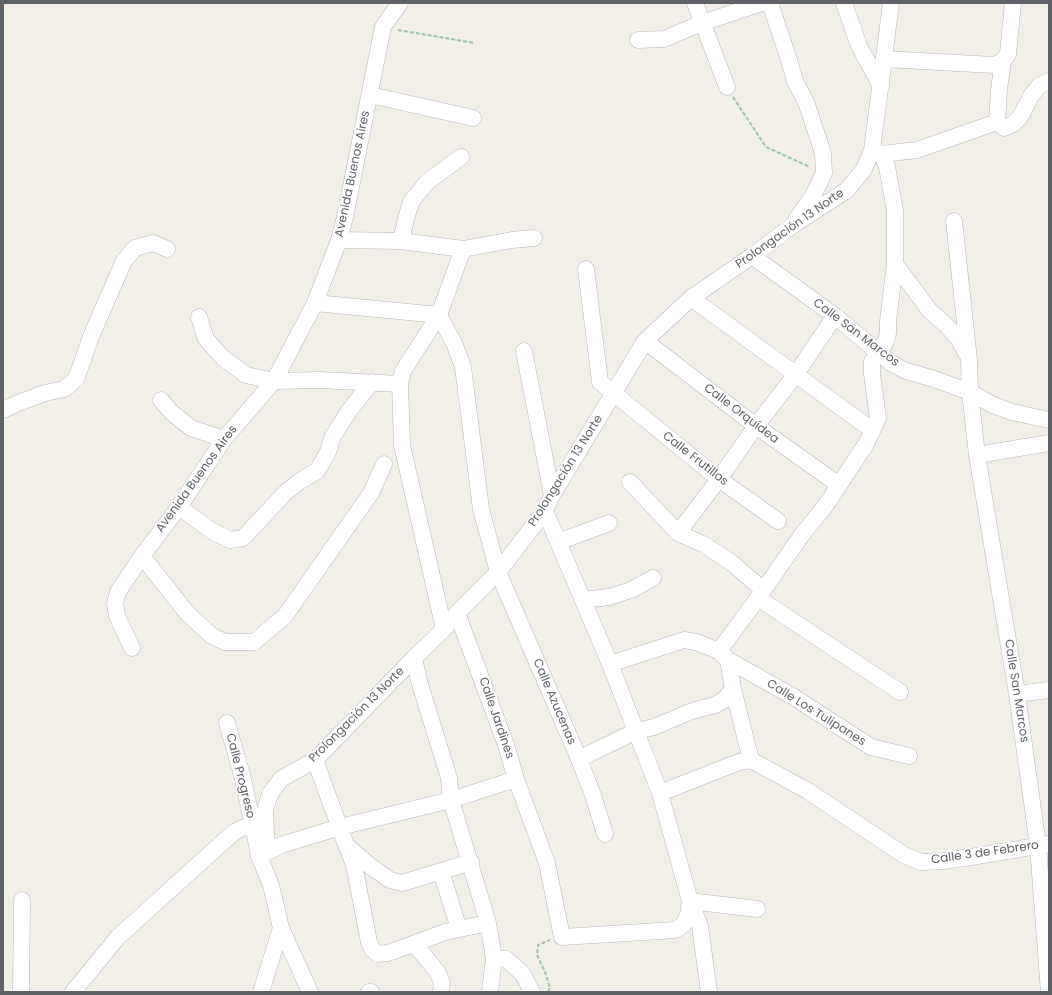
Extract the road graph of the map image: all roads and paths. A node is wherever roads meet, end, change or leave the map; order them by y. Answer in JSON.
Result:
{"nodes":[{"id":1,"x":400,"y":3,"type":"edge"},
{"id":2,"x":695,"y":3,"type":"edge"},
{"id":3,"x":762,"y":3,"type":"edge"},
{"id":4,"x":770,"y":3,"type":"edge"},
{"id":5,"x":844,"y":3,"type":"edge"},
{"id":6,"x":891,"y":3,"type":"edge"},
{"id":7,"x":1013,"y":3,"type":"edge"},
{"id":8,"x":702,"y":23,"type":"junction"},
{"id":9,"x":383,"y":27,"type":"junction"},
{"id":10,"x":638,"y":40,"type":"dead end"},
{"id":11,"x":475,"y":43,"type":"dead end"},
{"id":12,"x":885,"y":59,"type":"junction"},
{"id":13,"x":1003,"y":61,"type":"junction"},
{"id":14,"x":1049,"y":81,"type":"edge"},
{"id":15,"x":881,"y":86,"type":"junction"},
{"id":16,"x":727,"y":87,"type":"joint"},
{"id":17,"x":370,"y":95,"type":"junction"},
{"id":18,"x":473,"y":118,"type":"dead end"},
{"id":19,"x":1000,"y":125,"type":"junction"},
{"id":20,"x":877,"y":152,"type":"junction"},
{"id":21,"x":461,"y":157,"type":"dead end"},
{"id":22,"x":824,"y":173,"type":"junction"},
{"id":23,"x":954,"y":221,"type":"dead end"},
{"id":24,"x":792,"y":226,"type":"junction"},
{"id":25,"x":534,"y":238,"type":"dead end"},
{"id":26,"x":339,"y":240,"type":"junction"},
{"id":27,"x":401,"y":241,"type":"junction"},
{"id":28,"x":168,"y":249,"type":"dead end"},
{"id":29,"x":463,"y":250,"type":"junction"},
{"id":30,"x":752,"y":256,"type":"junction"},
{"id":31,"x":895,"y":264,"type":"junction"},
{"id":32,"x":586,"y":269,"type":"dead end"},
{"id":33,"x":691,"y":298,"type":"junction"},
{"id":34,"x":314,"y":303,"type":"junction"},
{"id":35,"x":439,"y":315,"type":"junction"},
{"id":36,"x":835,"y":316,"type":"junction"},
{"id":37,"x":199,"y":317,"type":"dead end"},
{"id":38,"x":644,"y":341,"type":"junction"},
{"id":39,"x":524,"y":351,"type":"dead end"},
{"id":40,"x":878,"y":353,"type":"junction"},
{"id":41,"x":970,"y":360,"type":"junction"},
{"id":42,"x":796,"y":374,"type":"junction"},
{"id":43,"x":274,"y":381,"type":"junction"},
{"id":44,"x":372,"y":382,"type":"junction"},
{"id":45,"x":400,"y":384,"type":"junction"},
{"id":46,"x":970,"y":392,"type":"junction"},
{"id":47,"x":614,"y":394,"type":"junction"},
{"id":48,"x":161,"y":400,"type":"dead end"},
{"id":49,"x":3,"y":410,"type":"edge"},
{"id":50,"x":1049,"y":420,"type":"edge"},
{"id":51,"x":756,"y":426,"type":"junction"},
{"id":52,"x":872,"y":430,"type":"junction"},
{"id":53,"x":224,"y":439,"type":"junction"},
{"id":54,"x":1049,"y":443,"type":"edge"},
{"id":55,"x":978,"y":455,"type":"junction"},
{"id":56,"x":384,"y":464,"type":"dead end"},
{"id":57,"x":719,"y":479,"type":"junction"},
{"id":58,"x":630,"y":482,"type":"dead end"},
{"id":59,"x":839,"y":485,"type":"junction"},
{"id":60,"x":552,"y":495,"type":"junction"},
{"id":61,"x":179,"y":507,"type":"junction"},
{"id":62,"x":545,"y":511,"type":"junction"},
{"id":63,"x":778,"y":521,"type":"dead end"},
{"id":64,"x":608,"y":523,"type":"dead end"},
{"id":65,"x":678,"y":533,"type":"junction"},
{"id":66,"x":558,"y":542,"type":"junction"},
{"id":67,"x":142,"y":556,"type":"junction"},
{"id":68,"x":498,"y":572,"type":"junction"},
{"id":69,"x":653,"y":578,"type":"dead end"},
{"id":70,"x":761,"y":594,"type":"junction"},
{"id":71,"x":584,"y":600,"type":"junction"},
{"id":72,"x":458,"y":613,"type":"junction"},
{"id":73,"x":444,"y":629,"type":"junction"},
{"id":74,"x":132,"y":648,"type":"dead end"},
{"id":75,"x":723,"y":656,"type":"junction"},
{"id":76,"x":414,"y":658,"type":"junction"},
{"id":77,"x":610,"y":664,"type":"junction"},
{"id":78,"x":733,"y":689,"type":"junction"},
{"id":79,"x":1049,"y":690,"type":"edge"},
{"id":80,"x":900,"y":692,"type":"dead end"},
{"id":81,"x":1017,"y":694,"type":"junction"},
{"id":82,"x":227,"y":723,"type":"dead end"},
{"id":83,"x":636,"y":731,"type":"junction"},
{"id":84,"x":909,"y":756,"type":"dead end"},
{"id":85,"x":579,"y":759,"type":"junction"},
{"id":86,"x":315,"y":760,"type":"junction"},
{"id":87,"x":751,"y":760,"type":"junction"},
{"id":88,"x":516,"y":779,"type":"junction"},
{"id":89,"x":660,"y":793,"type":"junction"},
{"id":90,"x":451,"y":800,"type":"junction"},
{"id":91,"x":340,"y":827,"type":"junction"},
{"id":92,"x":254,"y":830,"type":"junction"},
{"id":93,"x":605,"y":834,"type":"dead end"},
{"id":94,"x":346,"y":845,"type":"junction"},
{"id":95,"x":1043,"y":845,"type":"edge"},
{"id":96,"x":264,"y":859,"type":"junction"},
{"id":97,"x":471,"y":862,"type":"junction"},
{"id":98,"x":441,"y":871,"type":"junction"},
{"id":99,"x":22,"y":900,"type":"dead end"},
{"id":100,"x":690,"y":901,"type":"junction"},
{"id":101,"x":757,"y":909,"type":"dead end"},
{"id":102,"x":488,"y":923,"type":"junction"},
{"id":103,"x":281,"y":928,"type":"junction"},
{"id":104,"x":459,"y":929,"type":"junction"},
{"id":105,"x":562,"y":937,"type":"junction"},
{"id":106,"x":413,"y":944,"type":"junction"},
{"id":107,"x":494,"y":958,"type":"junction"},
{"id":108,"x":21,"y":992,"type":"edge"},
{"id":109,"x":73,"y":992,"type":"edge"},
{"id":110,"x":261,"y":992,"type":"edge"},
{"id":111,"x":310,"y":992,"type":"edge"},
{"id":112,"x":442,"y":992,"type":"edge"},
{"id":113,"x":490,"y":992,"type":"edge"},
{"id":114,"x":532,"y":992,"type":"edge"},
{"id":115,"x":548,"y":992,"type":"edge"},
{"id":116,"x":708,"y":992,"type":"edge"},
{"id":117,"x":1049,"y":992,"type":"edge"}],
"edges":[{"from":1,"to":9,"type":"street","name":"Avenida Buenos Aires"},
{"from":2,"to":8,"type":"street"},
{"from":3,"to":8,"type":"street"},
{"from":4,"to":22,"type":"street"},
{"from":5,"to":15,"type":"street"},
{"from":6,"to":12,"type":"street"},
{"from":7,"to":13,"type":"street"},
{"from":8,"to":10,"type":"street"},
{"from":8,"to":16,"type":"street"},
{"from":9,"to":11,"type":"path"},
{"from":9,"to":17,"type":"street","name":"Avenida Buenos Aires"},
{"from":12,"to":13,"type":"street"},
{"from":12,"to":15,"type":"street"},
{"from":13,"to":19,"type":"street"},
{"from":14,"to":19,"type":"street"},
{"from":15,"to":20,"type":"street"},
{"from":16,"to":22,"type":"path"},
{"from":17,"to":18,"type":"street"},
{"from":17,"to":26,"type":"street","name":"Avenida Buenos Aires"},
{"from":19,"to":20,"type":"street"},
{"from":20,"to":24,"type":"street","name":"Prolongación 13 Norte"},
{"from":20,"to":31,"type":"street"},
{"from":21,"to":27,"type":"street"},
{"from":22,"to":24,"type":"street"},
{"from":23,"to":41,"type":"street","name":"Calle San Marcos"},
{"from":24,"to":30,"type":"street","name":"Prolongación 13 Norte"},
{"from":25,"to":29,"type":"street"},
{"from":26,"to":27,"type":"street"},
{"from":26,"to":34,"type":"street","name":"Avenida Buenos Aires"},
{"from":27,"to":29,"type":"street"},
{"from":28,"to":49,"type":"street"},
{"from":29,"to":35,"type":"street"},
{"from":30,"to":33,"type":"street","name":"Prolongación 13 Norte"},
{"from":30,"to":36,"type":"street","name":"Calle San Marcos"},
{"from":31,"to":40,"type":"street"},
{"from":31,"to":41,"type":"street"},
{"from":32,"to":47,"type":"street","name":"Calle Frutillos"},
{"from":33,"to":38,"type":"street","name":"Prolongación 13 Norte"},
{"from":33,"to":42,"type":"street"},
{"from":34,"to":35,"type":"street"},
{"from":34,"to":43,"type":"street","name":"Avenida Buenos Aires"},
{"from":35,"to":45,"type":"street"},
{"from":35,"to":68,"type":"street","name":"Calle Azucenas"},
{"from":36,"to":40,"type":"street","name":"Calle San Marcos"},
{"from":36,"to":42,"type":"street"},
{"from":37,"to":43,"type":"street"},
{"from":38,"to":47,"type":"street","name":"Prolongación 13 Norte"},
{"from":38,"to":51,"type":"street","name":"Calle Orquídea"},
{"from":39,"to":60,"type":"street"},
{"from":40,"to":46,"type":"street","name":"Calle San Marcos"},
{"from":40,"to":52,"type":"street"},
{"from":41,"to":46,"type":"street","name":"Calle San Marcos"},
{"from":42,"to":51,"type":"street"},
{"from":42,"to":52,"type":"street"},
{"from":43,"to":44,"type":"street"},
{"from":43,"to":53,"type":"street","name":"Avenida Buenos Aires"},
{"from":44,"to":45,"type":"street"},
{"from":44,"to":61,"type":"street"},
{"from":45,"to":73,"type":"street"},
{"from":46,"to":50,"type":"street"},
{"from":46,"to":55,"type":"street","name":"Calle San Marcos"},
{"from":47,"to":57,"type":"street","name":"Calle Frutillos"},
{"from":47,"to":60,"type":"street","name":"Prolongación 13 Norte"},
{"from":48,"to":53,"type":"street"},
{"from":51,"to":57,"type":"street"},
{"from":51,"to":59,"type":"street","name":"Calle Orquídea"},
{"from":52,"to":59,"type":"street"},
{"from":53,"to":61,"type":"street","name":"Avenida Buenos Aires"},
{"from":54,"to":55,"type":"street"},
{"from":55,"to":81,"type":"street","name":"Calle San Marcos"},
{"from":56,"to":67,"type":"street"},
{"from":57,"to":63,"type":"street","name":"Calle Frutillos"},
{"from":57,"to":65,"type":"street"},
{"from":58,"to":65,"type":"street"},
{"from":59,"to":70,"type":"street"},
{"from":60,"to":62,"type":"street","name":"Prolongación 13 Norte"},
{"from":61,"to":67,"type":"street","name":"Avenida Buenos Aires"},
{"from":62,"to":66,"type":"street"},
{"from":62,"to":68,"type":"street","name":"Prolongación 13 Norte"},
{"from":64,"to":66,"type":"street"},
{"from":65,"to":70,"type":"street"},
{"from":66,"to":71,"type":"street"},
{"from":67,"to":74,"type":"street","name":"Avenida Buenos Aires"},
{"from":68,"to":72,"type":"street","name":"Prolongación 13 Norte"},
{"from":68,"to":85,"type":"street","name":"Calle Azucenas"},
{"from":69,"to":71,"type":"street"},
{"from":70,"to":75,"type":"street"},
{"from":70,"to":80,"type":"street"},
{"from":71,"to":77,"type":"street"},
{"from":72,"to":73,"type":"street","name":"Prolongación 13 Norte"},
{"from":72,"to":88,"type":"street","name":"Calle Jardines"},
{"from":73,"to":76,"type":"street","name":"Prolongación 13 Norte"},
{"from":75,"to":77,"type":"street","name":"Calle Los Tulipanes"},
{"from":75,"to":78,"type":"street"},
{"from":75,"to":84,"type":"street","name":"Calle Los Tulipanes"},
{"from":76,"to":86,"type":"street","name":"Prolongación 13 Norte"},
{"from":76,"to":90,"type":"street"},
{"from":77,"to":83,"type":"street"},
{"from":78,"to":83,"type":"street"},
{"from":78,"to":87,"type":"street"},
{"from":79,"to":81,"type":"street"},
{"from":81,"to":95,"type":"street","name":"Calle San Marcos"},
{"from":82,"to":92,"type":"street","name":"Calle Progreso"},
{"from":83,"to":85,"type":"street"},
{"from":83,"to":89,"type":"street"},
{"from":85,"to":93,"type":"street","name":"Calle Azucenas"},
{"from":86,"to":91,"type":"street"},
{"from":86,"to":96,"type":"street","name":"Prolongación 13 Norte"},
{"from":87,"to":89,"type":"street"},
{"from":87,"to":95,"type":"street","name":"Calle 3 de Febrero"},
{"from":88,"to":90,"type":"street"},
{"from":88,"to":105,"type":"street","name":"Calle Jardines"},
{"from":89,"to":100,"type":"street"},
{"from":90,"to":91,"type":"street"},
{"from":90,"to":97,"type":"street"},
{"from":91,"to":94,"type":"street"},
{"from":91,"to":96,"type":"street"},
{"from":92,"to":96,"type":"street","name":"Calle Progreso"},
{"from":92,"to":109,"type":"street"},
{"from":94,"to":98,"type":"street"},
{"from":94,"to":106,"type":"street"},
{"from":95,"to":117,"type":"street","name":"Calle San Marcos"},
{"from":96,"to":103,"type":"street"},
{"from":97,"to":98,"type":"street"},
{"from":97,"to":102,"type":"street"},
{"from":98,"to":104,"type":"street"},
{"from":99,"to":108,"type":"street"},
{"from":100,"to":101,"type":"street"},
{"from":100,"to":105,"type":"street"},
{"from":100,"to":116,"type":"street"},
{"from":102,"to":104,"type":"street"},
{"from":102,"to":107,"type":"street"},
{"from":103,"to":110,"type":"street"},
{"from":103,"to":111,"type":"street"},
{"from":104,"to":106,"type":"street"},
{"from":105,"to":115,"type":"path"},
{"from":106,"to":112,"type":"street"},
{"from":107,"to":113,"type":"street"},
{"from":107,"to":114,"type":"street"}]}
